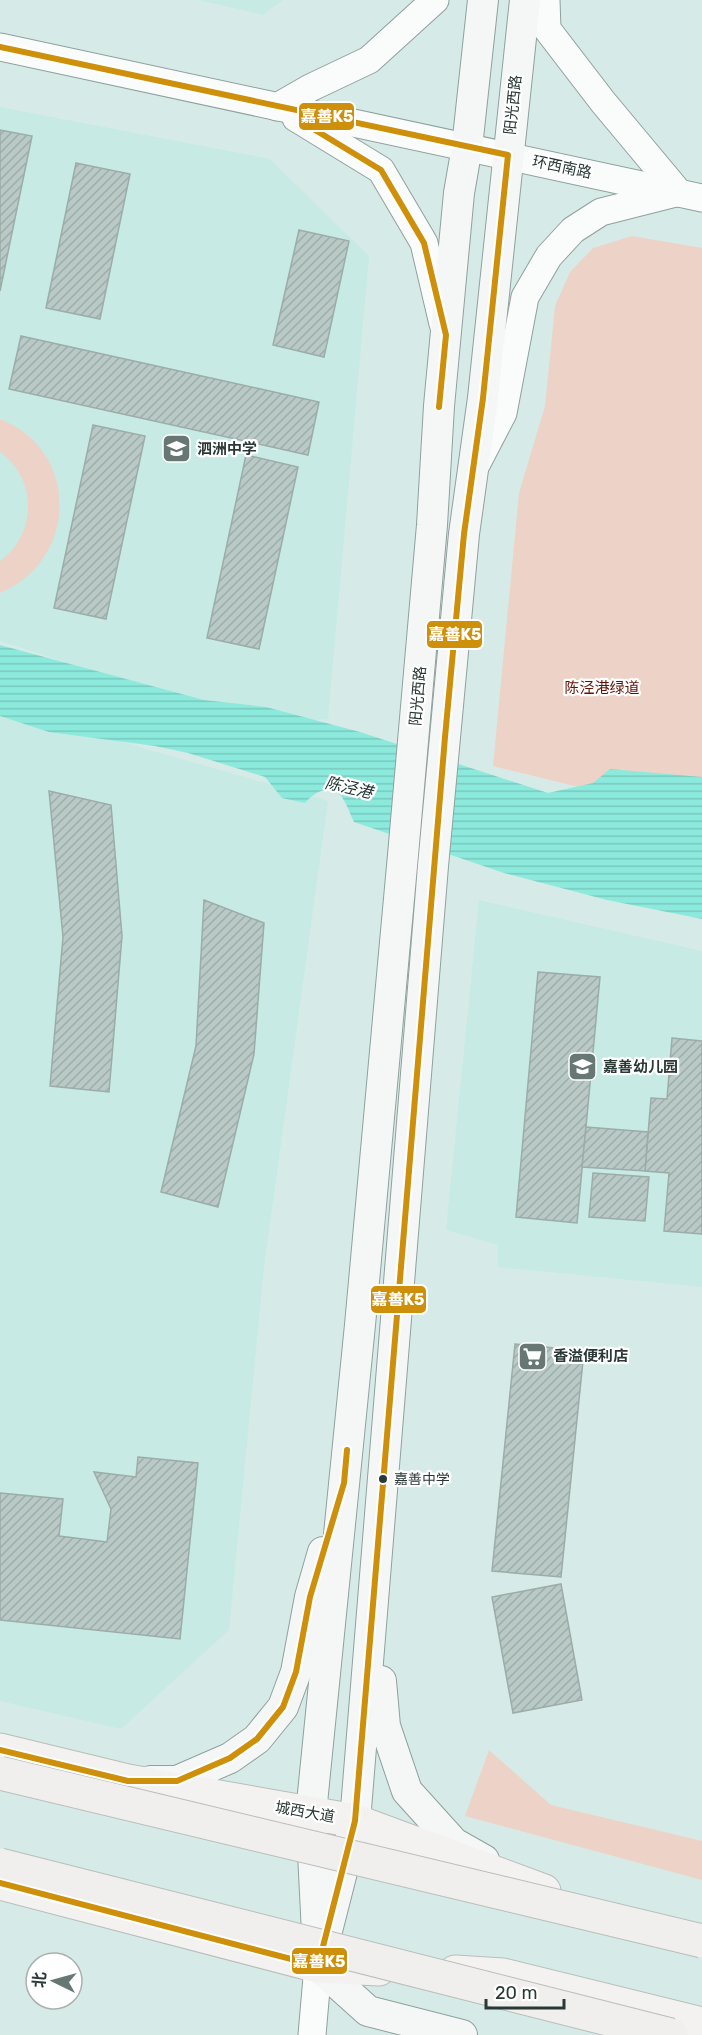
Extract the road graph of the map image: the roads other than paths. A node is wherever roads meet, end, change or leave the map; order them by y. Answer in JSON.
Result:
{"nodes":[{"id":1,"x":435,"y":0,"type":"edge"},
{"id":2,"x":483,"y":0,"type":"edge"},
{"id":3,"x":525,"y":0,"type":"edge"},
{"id":4,"x":546,"y":0,"type":"edge"},
{"id":5,"x":0,"y":47,"type":"edge"},
{"id":6,"x":277,"y":107,"type":"junction"},
{"id":7,"x":467,"y":147,"type":"junction"},
{"id":8,"x":508,"y":155,"type":"junction"},
{"id":9,"x":690,"y":195,"type":"edge"},
{"id":10,"x":446,"y":335,"type":"junction"},
{"id":11,"x":472,"y":474,"type":"junction"},
{"id":12,"x":344,"y":1484,"type":"junction"},
{"id":13,"x":373,"y":1605,"type":"junction"},
{"id":14,"x":0,"y":1750,"type":"edge"},
{"id":15,"x":0,"y":1773,"type":"edge"},
{"id":16,"x":128,"y":1781,"type":"junction"},
{"id":17,"x":311,"y":1813,"type":"junction"},
{"id":18,"x":355,"y":1821,"type":"junction"},
{"id":19,"x":0,"y":1865,"type":"edge"},
{"id":20,"x":0,"y":1882,"type":"edge"},
{"id":21,"x":537,"y":1889,"type":"junction"},
{"id":22,"x":702,"y":1942,"type":"edge"},
{"id":23,"x":318,"y":1966,"type":"junction"},
{"id":24,"x":702,"y":2024,"type":"edge"},
{"id":25,"x":312,"y":2035,"type":"edge"},
{"id":26,"x":462,"y":2035,"type":"edge"},
{"id":27,"x":671,"y":2035,"type":"edge"}],
"edges":[{"from":1,"to":6,"type":"street"},
{"from":2,"to":7,"type":"main road","name":"阳光西路"},
{"from":3,"to":8,"type":"main road","name":"阳光西路"},
{"from":4,"to":9,"type":"street"},
{"from":5,"to":6,"type":"street","name":"环西南路"},
{"from":6,"to":7,"type":"street","name":"环西南路"},
{"from":6,"to":10,"type":"street"},
{"from":7,"to":8,"type":"street","name":"环西南路"},
{"from":7,"to":10,"type":"main road","name":"阳光西路"},
{"from":8,"to":9,"type":"street","name":"环西南路"},
{"from":8,"to":11,"type":"main road","name":"阳光西路"},
{"from":9,"to":11,"type":"street"},
{"from":10,"to":12,"type":"main road","name":"阳光西路"},
{"from":11,"to":13,"type":"main road","name":"阳光西路"},
{"from":12,"to":16,"type":"main road"},
{"from":12,"to":17,"type":"main road"},
{"from":13,"to":18,"type":"main road","name":"阳光西路"},
{"from":13,"to":21,"type":"main road"},
{"from":14,"to":16,"type":"main road","name":"城西大道"},
{"from":15,"to":22,"type":"highway","bridge":true},
{"from":16,"to":17,"type":"main road","name":"城西大道"},
{"from":17,"to":18,"type":"main road","name":"城西大道"},
{"from":17,"to":23,"type":"main road"},
{"from":18,"to":21,"type":"main road","name":"城西大道"},
{"from":18,"to":23,"type":"main road","name":"阳光西路"},
{"from":19,"to":27,"type":"highway","bridge":true},
{"from":20,"to":23,"type":"main road"},
{"from":21,"to":22,"type":"main road","name":"城西大道"},
{"from":23,"to":24,"type":"main road"},
{"from":23,"to":25,"type":"street","name":"阳光西路"},
{"from":23,"to":26,"type":"main road"}]}
